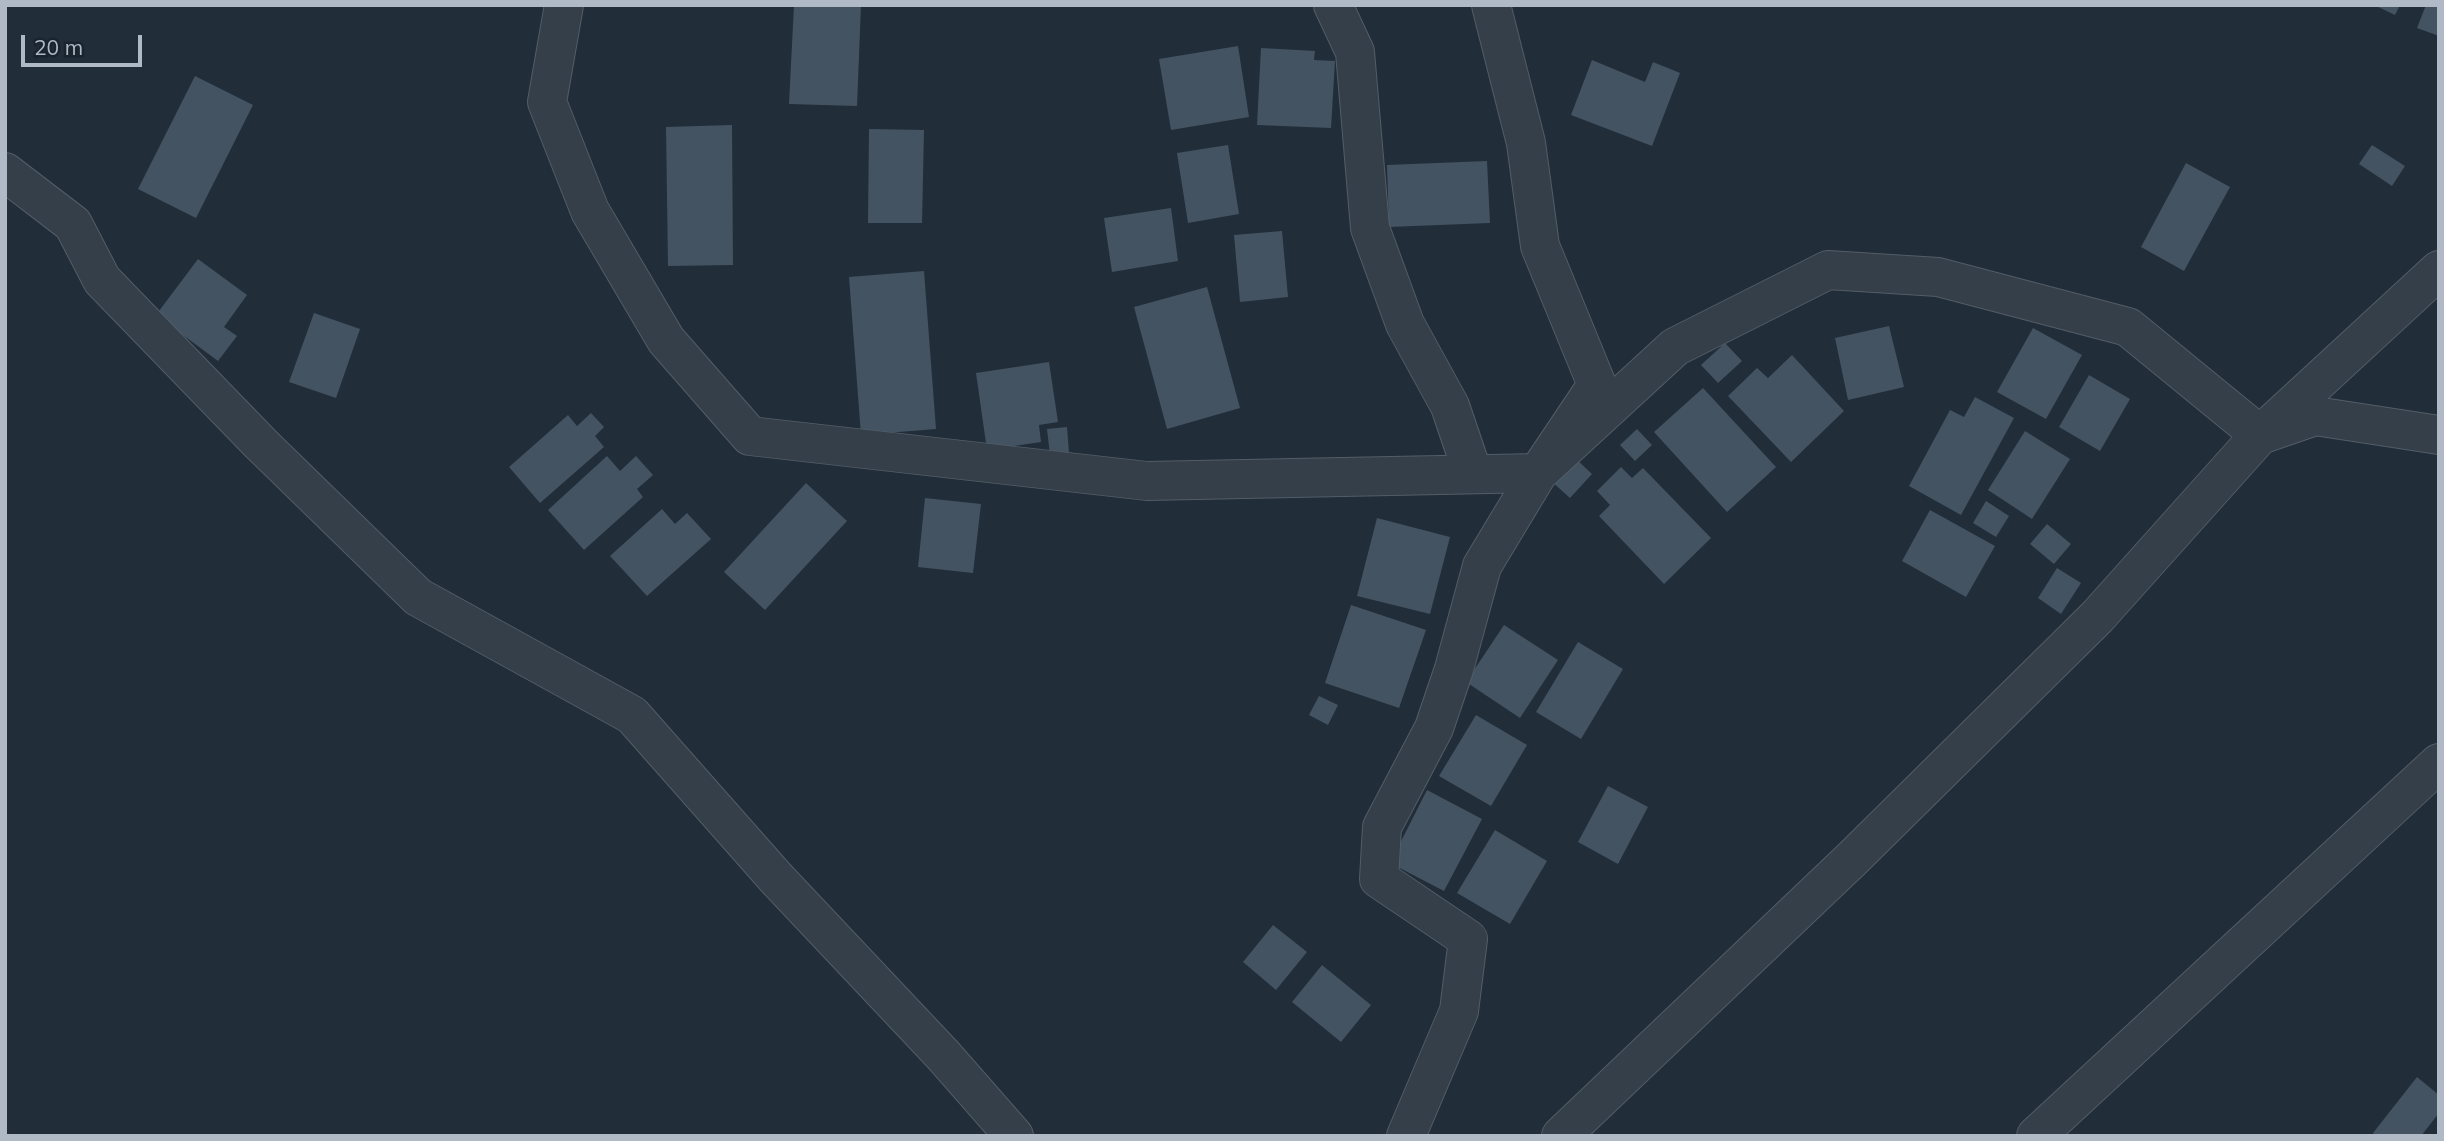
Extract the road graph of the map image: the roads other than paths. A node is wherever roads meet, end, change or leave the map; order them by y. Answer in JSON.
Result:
{"nodes":[{"id":1,"x":564,"y":5,"type":"edge"},
{"id":2,"x":1334,"y":5,"type":"edge"},
{"id":3,"x":1491,"y":5,"type":"edge"},
{"id":4,"x":5,"y":172,"type":"edge"},
{"id":5,"x":2439,"y":270,"type":"edge"},
{"id":6,"x":2260,"y":435,"type":"junction"},
{"id":7,"x":2439,"y":435,"type":"edge"},
{"id":8,"x":1538,"y":473,"type":"junction"},
{"id":9,"x":1473,"y":474,"type":"junction"},
{"id":10,"x":2439,"y":763,"type":"edge"},
{"id":11,"x":1014,"y":1136,"type":"edge"},
{"id":12,"x":1406,"y":1136,"type":"edge"},
{"id":13,"x":1561,"y":1136,"type":"edge"},
{"id":14,"x":2036,"y":1136,"type":"edge"}],
"edges":[{"from":1,"to":9,"type":"street"},
{"from":2,"to":9,"type":"street"},
{"from":3,"to":8,"type":"street"},
{"from":4,"to":11,"type":"street"},
{"from":5,"to":6,"type":"street"},
{"from":6,"to":7,"type":"street"},
{"from":6,"to":8,"type":"street"},
{"from":6,"to":13,"type":"street"},
{"from":8,"to":9,"type":"street"},
{"from":8,"to":12,"type":"street"},
{"from":10,"to":14,"type":"street"}]}
